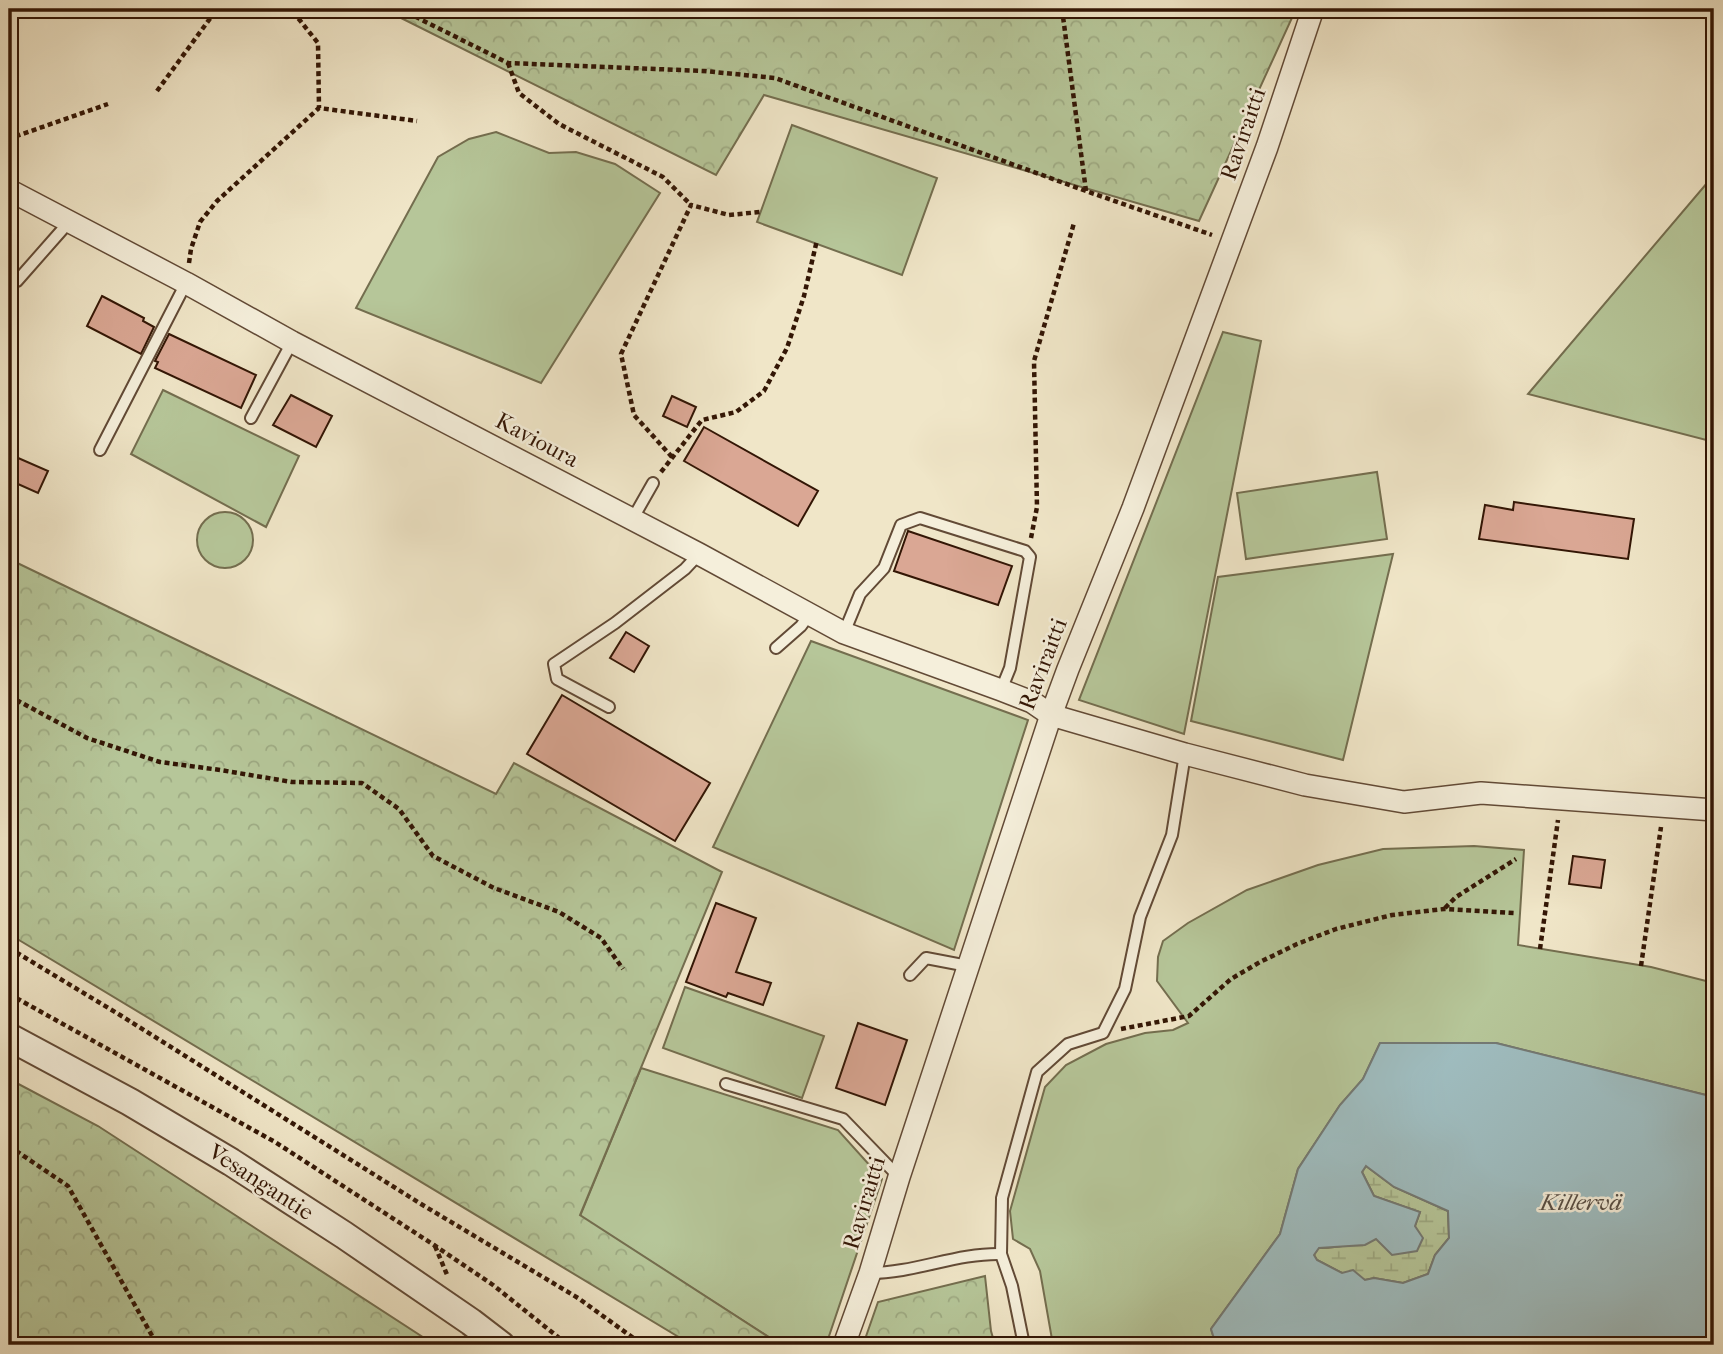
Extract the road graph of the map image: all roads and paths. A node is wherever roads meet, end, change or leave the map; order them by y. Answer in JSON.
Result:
{"nodes":[{"id":1,"x":217,"y":9,"type":"edge"},
{"id":2,"x":276,"y":9,"type":"edge"},
{"id":3,"x":400,"y":9,"type":"edge"},
{"id":4,"x":1062,"y":9,"type":"edge"},
{"id":5,"x":1313,"y":9,"type":"edge"},
{"id":6,"x":508,"y":64,"type":"junction"},
{"id":7,"x":158,"y":91,"type":"dead end"},
{"id":8,"x":108,"y":104,"type":"dead end"},
{"id":9,"x":319,"y":108,"type":"junction"},
{"id":10,"x":417,"y":121,"type":"dead end"},
{"id":11,"x":9,"y":141,"type":"edge"},
{"id":12,"x":9,"y":190,"type":"edge"},
{"id":13,"x":1086,"y":191,"type":"junction"},
{"id":14,"x":691,"y":205,"type":"junction"},
{"id":15,"x":760,"y":212,"type":"dead end"},
{"id":16,"x":69,"y":222,"type":"junction"},
{"id":17,"x":1074,"y":223,"type":"dead end"},
{"id":18,"x":817,"y":240,"type":"dead end"},
{"id":19,"x":1232,"y":242,"type":"junction"},
{"id":20,"x":186,"y":282,"type":"junction"},
{"id":21,"x":9,"y":284,"type":"edge"},
{"id":22,"x":292,"y":342,"type":"junction"},
{"id":23,"x":251,"y":418,"type":"dead end"},
{"id":24,"x":100,"y":450,"type":"dead end"},
{"id":25,"x":672,"y":457,"type":"junction"},
{"id":26,"x":653,"y":483,"type":"joint"},
{"id":27,"x":632,"y":520,"type":"junction"},
{"id":28,"x":699,"y":554,"type":"junction"},
{"id":29,"x":1030,"y":557,"type":"junction"},
{"id":30,"x":809,"y":615,"type":"junction"},
{"id":31,"x":844,"y":633,"type":"junction"},
{"id":32,"x":776,"y":648,"type":"dead end"},
{"id":33,"x":1001,"y":690,"type":"junction"},
{"id":34,"x":9,"y":696,"type":"edge"},
{"id":35,"x":609,"y":706,"type":"dead end"},
{"id":36,"x":1051,"y":715,"type":"junction"},
{"id":37,"x":1185,"y":754,"type":"junction"},
{"id":38,"x":1561,"y":798,"type":"junction"},
{"id":39,"x":1665,"y":806,"type":"junction"},
{"id":40,"x":1714,"y":810,"type":"edge"},
{"id":41,"x":1516,"y":859,"type":"dead end"},
{"id":42,"x":1444,"y":909,"type":"junction"},
{"id":43,"x":1515,"y":913,"type":"dead end"},
{"id":44,"x":9,"y":948,"type":"edge"},
{"id":45,"x":1540,"y":949,"type":"dead end"},
{"id":46,"x":968,"y":966,"type":"junction"},
{"id":47,"x":1641,"y":966,"type":"dead end"},
{"id":48,"x":623,"y":969,"type":"dead end"},
{"id":49,"x":910,"y":975,"type":"dead end"},
{"id":50,"x":9,"y":994,"type":"edge"},
{"id":51,"x":1103,"y":1033,"type":"junction"},
{"id":52,"x":9,"y":1037,"type":"edge"},
{"id":53,"x":726,"y":1084,"type":"dead end"},
{"id":54,"x":9,"y":1146,"type":"edge"},
{"id":55,"x":899,"y":1177,"type":"junction"},
{"id":56,"x":1001,"y":1254,"type":"junction"},
{"id":57,"x":870,"y":1273,"type":"junction"},
{"id":58,"x":159,"y":1345,"type":"edge"},
{"id":59,"x":501,"y":1345,"type":"edge"},
{"id":60,"x":568,"y":1345,"type":"edge"},
{"id":61,"x":643,"y":1345,"type":"edge"},
{"id":62,"x":844,"y":1345,"type":"edge"},
{"id":63,"x":1024,"y":1345,"type":"edge"}],
"edges":[{"from":1,"to":7,"type":"path"},
{"from":2,"to":9,"type":"path"},
{"from":3,"to":6,"type":"path"},
{"from":4,"to":13,"type":"path"},
{"from":5,"to":19,"type":"street","name":"Raviraitti"},
{"from":6,"to":13,"type":"path"},
{"from":6,"to":14,"type":"path"},
{"from":8,"to":11,"type":"path"},
{"from":9,"to":10,"type":"path"},
{"from":9,"to":20,"type":"path"},
{"from":12,"to":16,"type":"street","name":"Kavioura"},
{"from":13,"to":19,"type":"path"},
{"from":14,"to":15,"type":"path"},
{"from":14,"to":25,"type":"path"},
{"from":16,"to":20,"type":"street","name":"Kavioura"},
{"from":16,"to":21,"type":"lane"},
{"from":17,"to":29,"type":"path"},
{"from":18,"to":25,"type":"path"},
{"from":19,"to":36,"type":"street","name":"Raviraitti"},
{"from":20,"to":22,"type":"street","name":"Kavioura"},
{"from":20,"to":24,"type":"lane"},
{"from":22,"to":23,"type":"lane"},
{"from":22,"to":27,"type":"street","name":"Kavioura"},
{"from":25,"to":26,"type":"path"},
{"from":26,"to":27,"type":"lane"},
{"from":27,"to":28,"type":"street","name":"Kavioura"},
{"from":28,"to":30,"type":"street","name":"Kavioura"},
{"from":28,"to":35,"type":"lane"},
{"from":29,"to":31,"type":"lane"},
{"from":29,"to":33,"type":"lane"},
{"from":30,"to":31,"type":"street","name":"Kavioura"},
{"from":30,"to":32,"type":"lane"},
{"from":31,"to":33,"type":"street","name":"Kavioura"},
{"from":33,"to":36,"type":"street","name":"Kavioura"},
{"from":34,"to":48,"type":"path"},
{"from":36,"to":37,"type":"street","name":"Kavioura"},
{"from":36,"to":46,"type":"street","name":"Raviraitti"},
{"from":37,"to":38,"type":"street","name":"Kavioura"},
{"from":37,"to":51,"type":"lane"},
{"from":38,"to":39,"type":"street","name":"Kavioura"},
{"from":38,"to":45,"type":"path"},
{"from":39,"to":40,"type":"street","name":"Kavioura"},
{"from":39,"to":47,"type":"path"},
{"from":41,"to":42,"type":"path"},
{"from":42,"to":43,"type":"path"},
{"from":42,"to":51,"type":"path"},
{"from":44,"to":61,"type":"path"},
{"from":46,"to":49,"type":"lane"},
{"from":46,"to":55,"type":"street","name":"Raviraitti"},
{"from":50,"to":60,"type":"path"},
{"from":51,"to":56,"type":"lane"},
{"from":52,"to":59,"type":"street","name":"Vesangantie"},
{"from":53,"to":55,"type":"lane"},
{"from":54,"to":58,"type":"path"},
{"from":55,"to":57,"type":"street","name":"Raviraitti"},
{"from":56,"to":57,"type":"lane"},
{"from":56,"to":63,"type":"lane"},
{"from":57,"to":62,"type":"street","name":"Raviraitti"}]}
